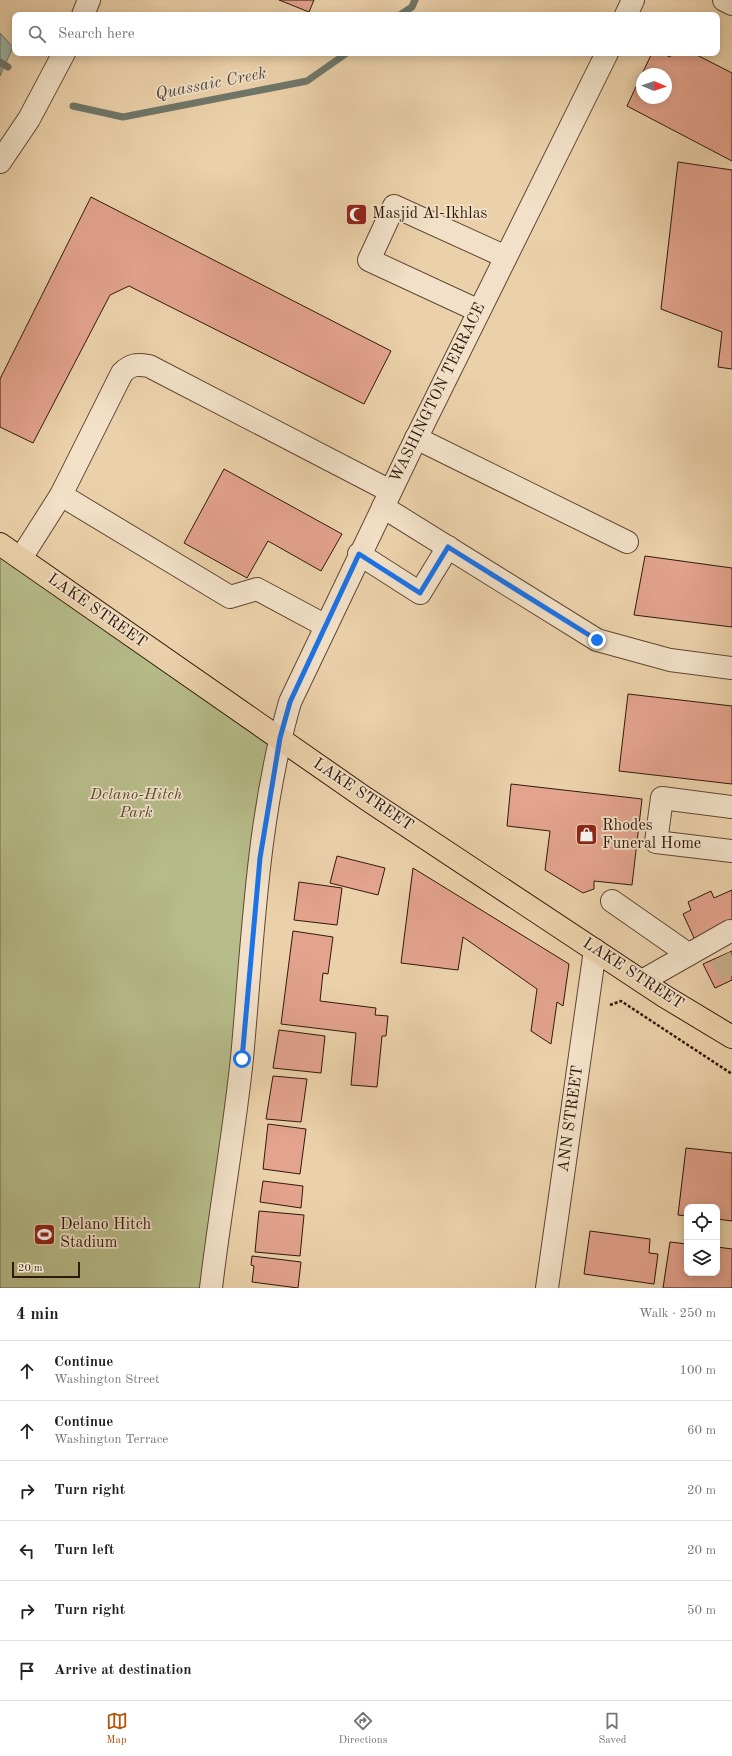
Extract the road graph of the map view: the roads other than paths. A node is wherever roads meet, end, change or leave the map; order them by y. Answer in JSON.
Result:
{"nodes":[{"id":1,"x":89,"y":0,"type":"edge"},
{"id":2,"x":633,"y":0,"type":"edge"},
{"id":3,"x":724,"y":0,"type":"edge"},
{"id":4,"x":732,"y":4,"type":"edge"},
{"id":5,"x":84,"y":12,"type":"edge"},
{"id":6,"x":627,"y":12,"type":"edge"},
{"id":7,"x":62,"y":56,"type":"edge"},
{"id":8,"x":606,"y":56,"type":"edge"},
{"id":9,"x":0,"y":162,"type":"edge"},
{"id":10,"x":506,"y":258,"type":"junction"},
{"id":11,"x":479,"y":311,"type":"junction"},
{"id":12,"x":416,"y":438,"type":"junction"},
{"id":13,"x":61,"y":495,"type":"junction"},
{"id":14,"x":387,"y":499,"type":"junction"},
{"id":15,"x":627,"y":542,"type":"dead end"},
{"id":16,"x":0,"y":544,"type":"edge"},
{"id":17,"x":448,"y":547,"type":"junction"},
{"id":18,"x":359,"y":554,"type":"junction"},
{"id":19,"x":21,"y":558,"type":"junction"},
{"id":20,"x":326,"y":626,"type":"junction"},
{"id":21,"x":732,"y":668,"type":"edge"},
{"id":22,"x":280,"y":738,"type":"junction"},
{"id":23,"x":732,"y":807,"type":"edge"},
{"id":24,"x":732,"y":850,"type":"edge"},
{"id":25,"x":612,"y":901,"type":"dead end"},
{"id":26,"x":720,"y":943,"type":"dead end"},
{"id":27,"x":595,"y":950,"type":"junction"},
{"id":28,"x":688,"y":954,"type":"junction"},
{"id":29,"x":642,"y":981,"type":"junction"},
{"id":30,"x":732,"y":1037,"type":"edge"},
{"id":31,"x":211,"y":1288,"type":"edge"},
{"id":32,"x":547,"y":1288,"type":"edge"}],
"edges":[{"from":1,"to":5,"type":"street"},
{"from":2,"to":6,"type":"street"},
{"from":3,"to":4,"type":"street"},
{"from":7,"to":9,"type":"street"},
{"from":8,"to":10,"type":"street","name":"WASHINGTON TERRACE"},
{"from":10,"to":11,"type":"street","name":"WASHINGTON TERRACE"},
{"from":10,"to":11,"type":"street"},
{"from":11,"to":12,"type":"street","name":"WASHINGTON TERRACE"},
{"from":12,"to":14,"type":"street","name":"WASHINGTON TERRACE"},
{"from":12,"to":15,"type":"street"},
{"from":13,"to":14,"type":"street"},
{"from":13,"to":19,"type":"street"},
{"from":13,"to":20,"type":"street"},
{"from":14,"to":17,"type":"street"},
{"from":14,"to":18,"type":"street","name":"WASHINGTON TERRACE"},
{"from":16,"to":19,"type":"main road","name":"LAKE STREET"},
{"from":17,"to":18,"type":"street"},
{"from":17,"to":21,"type":"street"},
{"from":18,"to":20,"type":"street","name":"WASHINGTON TERRACE"},
{"from":19,"to":22,"type":"main road","name":"LAKE STREET"},
{"from":20,"to":22,"type":"street","name":"WASHINGTON TERRACE"},
{"from":22,"to":27,"type":"main road","name":"LAKE STREET"},
{"from":22,"to":31,"type":"street","name":"WASHINGTON TERRACE"},
{"from":23,"to":24,"type":"street"},
{"from":25,"to":28,"type":"street"},
{"from":26,"to":28,"type":"street"},
{"from":27,"to":29,"type":"main road","name":"LAKE STREET"},
{"from":27,"to":32,"type":"street","name":"ANN STREET"},
{"from":28,"to":29,"type":"street"},
{"from":29,"to":30,"type":"main road","name":"LAKE STREET"}]}
